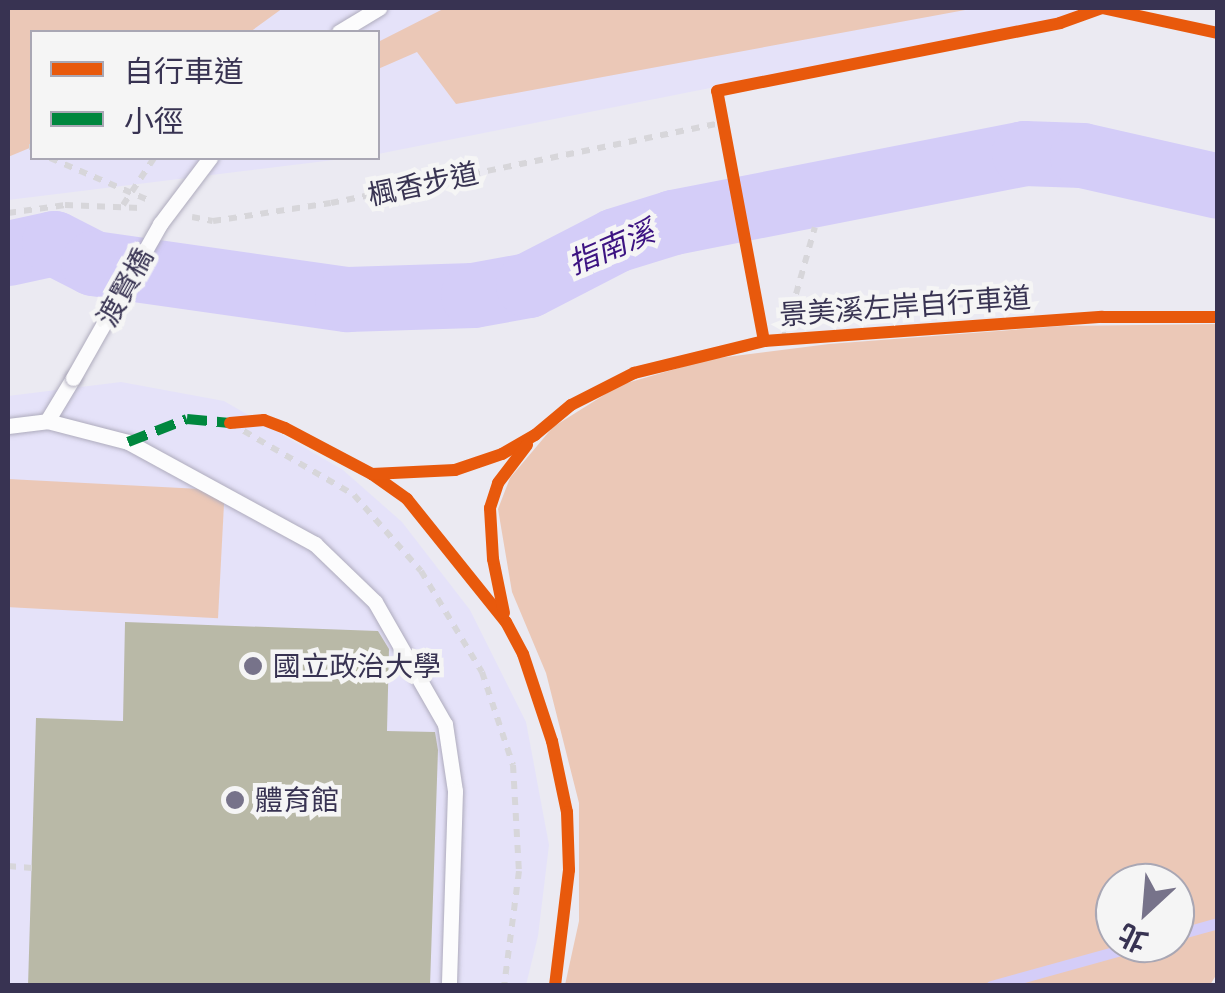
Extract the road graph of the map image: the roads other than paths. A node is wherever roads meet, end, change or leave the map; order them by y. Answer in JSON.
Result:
{"nodes":[{"id":1,"x":379,"y":8,"type":"edge"},
{"id":2,"x":343,"y":30,"type":"edge"},
{"id":3,"x":208,"y":160,"type":"edge"},
{"id":4,"x":48,"y":421,"type":"junction"},
{"id":5,"x":8,"y":426,"type":"edge"},
{"id":6,"x":448,"y":986,"type":"edge"}],
"edges":[{"from":1,"to":2,"type":"lane"},
{"from":3,"to":4,"type":"lane","name":"渡賢橋","bridge":true},
{"from":4,"to":5,"type":"lane"},
{"from":4,"to":6,"type":"lane"}]}
